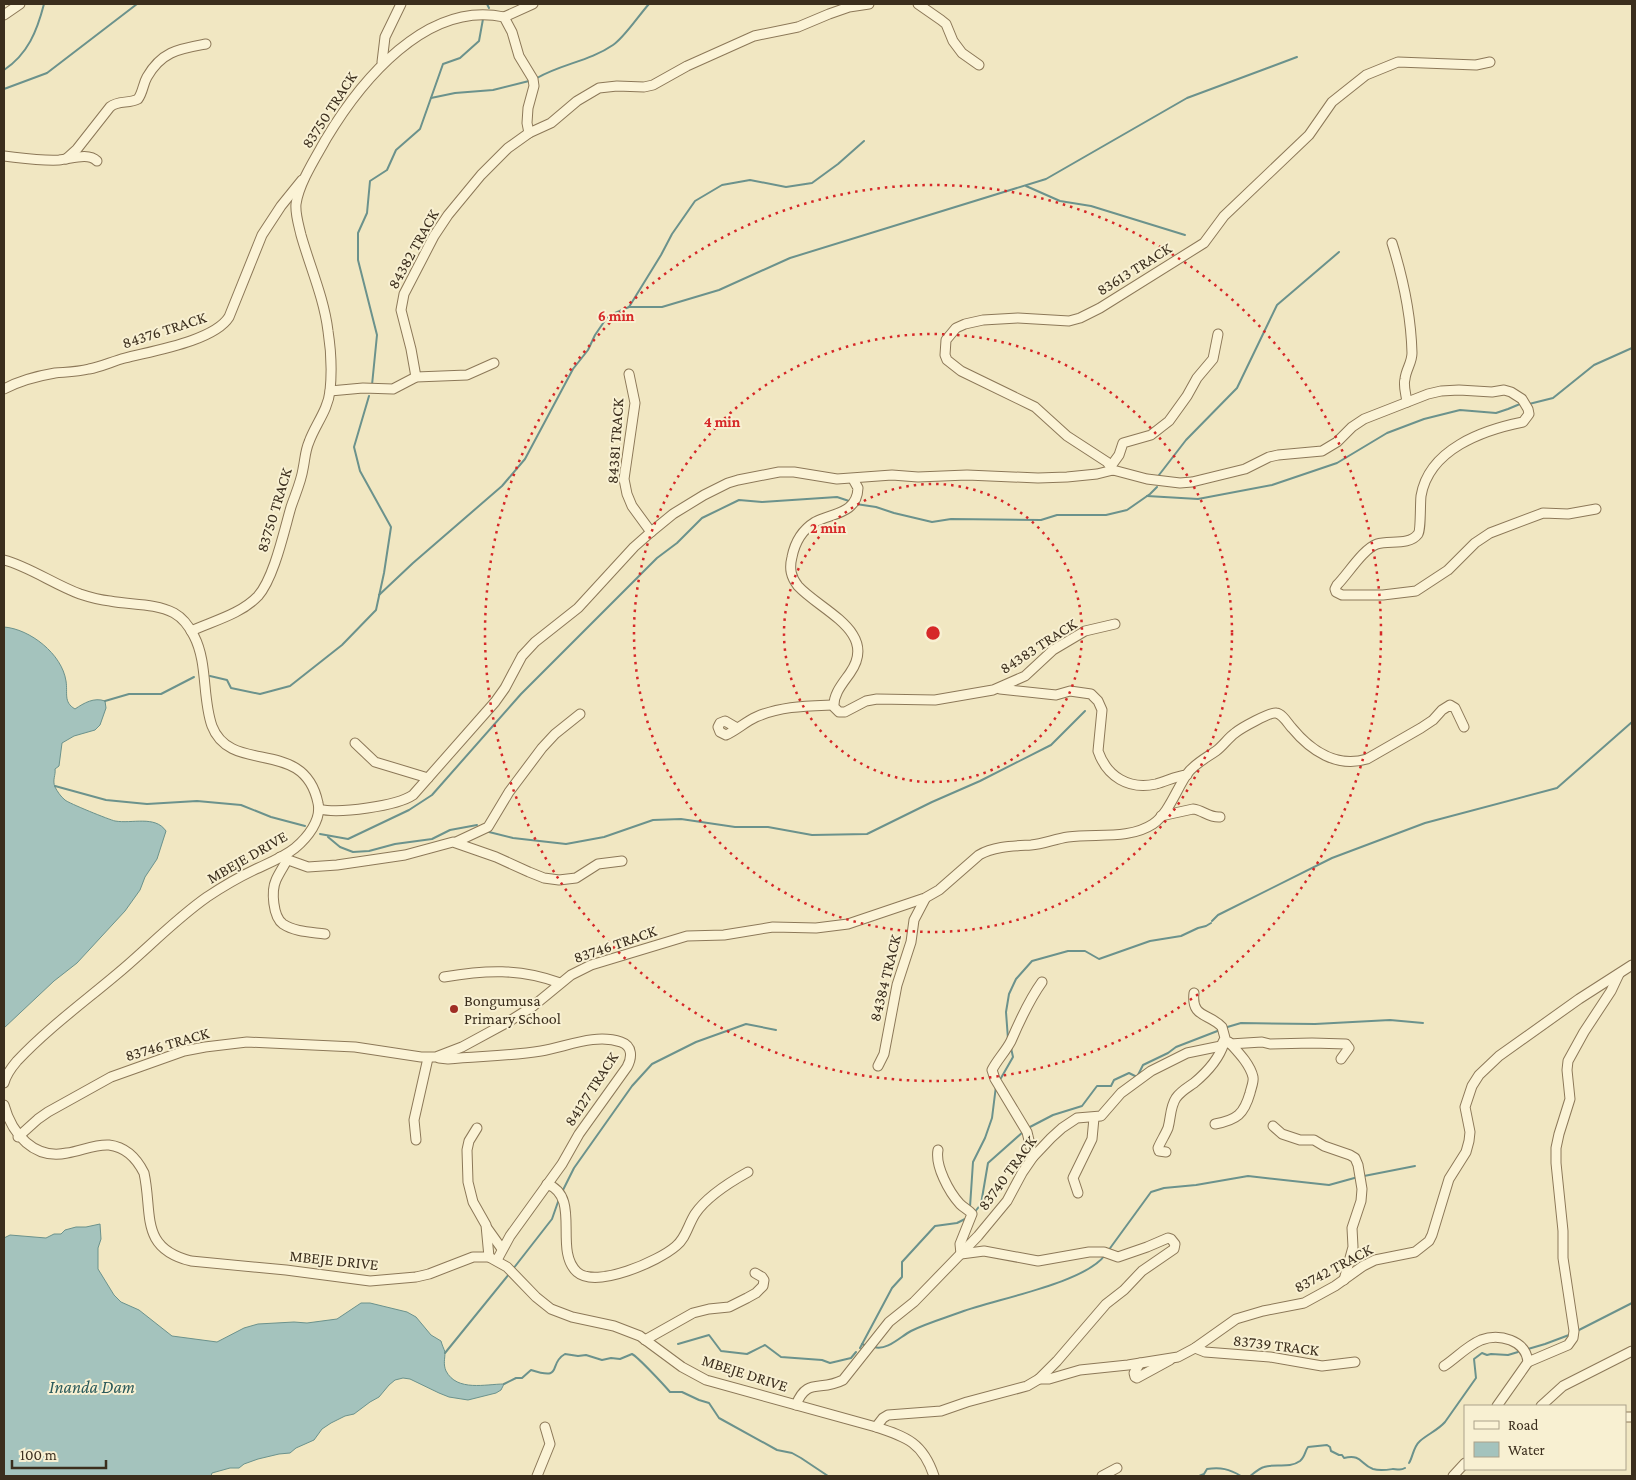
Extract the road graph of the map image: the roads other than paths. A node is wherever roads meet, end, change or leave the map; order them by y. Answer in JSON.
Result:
{"nodes":[{"id":1,"x":20,"y":4,"type":"edge"},
{"id":2,"x":401,"y":4,"type":"edge"},
{"id":3,"x":532,"y":4,"type":"edge"},
{"id":4,"x":869,"y":4,"type":"edge"},
{"id":5,"x":918,"y":4,"type":"edge"},
{"id":6,"x":4,"y":15,"type":"edge"},
{"id":7,"x":504,"y":17,"type":"junction"},
{"id":8,"x":206,"y":44,"type":"dead end"},
{"id":9,"x":382,"y":62,"type":"junction"},
{"id":10,"x":1490,"y":62,"type":"dead end"},
{"id":11,"x":979,"y":64,"type":"dead end"},
{"id":12,"x":529,"y":133,"type":"junction"},
{"id":13,"x":4,"y":156,"type":"edge"},
{"id":14,"x":66,"y":159,"type":"junction"},
{"id":15,"x":97,"y":161,"type":"dead end"},
{"id":16,"x":307,"y":174,"type":"junction"},
{"id":17,"x":1392,"y":243,"type":"dead end"},
{"id":18,"x":1218,"y":334,"type":"dead end"},
{"id":19,"x":494,"y":363,"type":"dead end"},
{"id":20,"x":629,"y":374,"type":"dead end"},
{"id":21,"x":416,"y":377,"type":"junction"},
{"id":22,"x":4,"y":389,"type":"edge"},
{"id":23,"x":330,"y":391,"type":"junction"},
{"id":24,"x":1407,"y":402,"type":"junction"},
{"id":25,"x":1112,"y":468,"type":"junction"},
{"id":26,"x":853,"y":479,"type":"junction"},
{"id":27,"x":1596,"y":509,"type":"dead end"},
{"id":28,"x":651,"y":532,"type":"junction"},
{"id":29,"x":4,"y":560,"type":"edge"},
{"id":30,"x":1115,"y":624,"type":"dead end"},
{"id":31,"x":191,"y":631,"type":"junction"},
{"id":32,"x":997,"y":689,"type":"junction"},
{"id":33,"x":833,"y":705,"type":"junction"},
{"id":34,"x":580,"y":714,"type":"dead end"},
{"id":35,"x":1464,"y":726,"type":"dead end"},
{"id":36,"x":737,"y":728,"type":"dead end"},
{"id":37,"x":355,"y":743,"type":"dead end"},
{"id":38,"x":1187,"y":774,"type":"junction"},
{"id":39,"x":428,"y":778,"type":"junction"},
{"id":40,"x":319,"y":809,"type":"junction"},
{"id":41,"x":1161,"y":816,"type":"junction"},
{"id":42,"x":1220,"y":818,"type":"dead end"},
{"id":43,"x":456,"y":842,"type":"junction"},
{"id":44,"x":284,"y":858,"type":"junction"},
{"id":45,"x":622,"y":861,"type":"dead end"},
{"id":46,"x":925,"y":898,"type":"junction"},
{"id":47,"x":325,"y":934,"type":"dead end"},
{"id":48,"x":1632,"y":965,"type":"edge"},
{"id":49,"x":1619,"y":974,"type":"junction"},
{"id":50,"x":444,"y":977,"type":"dead end"},
{"id":51,"x":1042,"y":982,"type":"dead end"},
{"id":52,"x":560,"y":983,"type":"junction"},
{"id":53,"x":1194,"y":993,"type":"dead end"},
{"id":54,"x":1226,"y":1042,"type":"junction"},
{"id":55,"x":432,"y":1058,"type":"junction"},
{"id":56,"x":1342,"y":1059,"type":"dead end"},
{"id":57,"x":878,"y":1066,"type":"dead end"},
{"id":58,"x":4,"y":1083,"type":"edge"},
{"id":59,"x":4,"y":1105,"type":"edge"},
{"id":60,"x":1094,"y":1118,"type":"junction"},
{"id":61,"x":1216,"y":1124,"type":"dead end"},
{"id":62,"x":1273,"y":1126,"type":"dead end"},
{"id":63,"x":478,"y":1128,"type":"dead end"},
{"id":64,"x":18,"y":1137,"type":"junction"},
{"id":65,"x":416,"y":1140,"type":"dead end"},
{"id":66,"x":938,"y":1150,"type":"dead end"},
{"id":67,"x":1166,"y":1152,"type":"dead end"},
{"id":68,"x":1033,"y":1157,"type":"junction"},
{"id":69,"x":748,"y":1172,"type":"dead end"},
{"id":70,"x":547,"y":1184,"type":"junction"},
{"id":71,"x":1078,"y":1193,"type":"dead end"},
{"id":72,"x":487,"y":1228,"type":"junction"},
{"id":73,"x":502,"y":1249,"type":"junction"},
{"id":74,"x":961,"y":1254,"type":"junction"},
{"id":75,"x":493,"y":1259,"type":"junction"},
{"id":76,"x":755,"y":1273,"type":"dead end"},
{"id":77,"x":1344,"y":1280,"type":"junction"},
{"id":78,"x":645,"y":1340,"type":"junction"},
{"id":79,"x":1195,"y":1348,"type":"junction"},
{"id":80,"x":1632,"y":1352,"type":"edge"},
{"id":81,"x":1172,"y":1358,"type":"junction"},
{"id":82,"x":1355,"y":1362,"type":"dead end"},
{"id":83,"x":1528,"y":1362,"type":"junction"},
{"id":84,"x":1140,"y":1363,"type":"junction"},
{"id":85,"x":1444,"y":1366,"type":"dead end"},
{"id":86,"x":1039,"y":1379,"type":"junction"},
{"id":87,"x":796,"y":1405,"type":"junction"},
{"id":88,"x":1498,"y":1405,"type":"edge"},
{"id":89,"x":1542,"y":1405,"type":"edge"},
{"id":90,"x":545,"y":1427,"type":"dead end"},
{"id":91,"x":876,"y":1427,"type":"junction"},
{"id":92,"x":1464,"y":1464,"type":"edge"},
{"id":93,"x":1117,"y":1468,"type":"dead end"},
{"id":94,"x":538,"y":1476,"type":"edge"},
{"id":95,"x":934,"y":1476,"type":"edge"},
{"id":96,"x":1102,"y":1476,"type":"edge"},
{"id":97,"x":1453,"y":1476,"type":"edge"}],
"edges":[{"from":1,"to":6,"type":"street"},
{"from":2,"to":9,"type":"street"},
{"from":3,"to":7,"type":"street"},
{"from":4,"to":12,"type":"street"},
{"from":5,"to":11,"type":"street"},
{"from":7,"to":9,"type":"street","name":"83750 TRACK"},
{"from":7,"to":12,"type":"street"},
{"from":8,"to":14,"type":"street"},
{"from":9,"to":16,"type":"street","name":"83750 TRACK"},
{"from":10,"to":25,"type":"street","name":"83613 TRACK"},
{"from":12,"to":21,"type":"street","name":"84382 TRACK"},
{"from":13,"to":14,"type":"street"},
{"from":14,"to":15,"type":"street"},
{"from":16,"to":22,"type":"street","name":"84376 TRACK"},
{"from":16,"to":23,"type":"street","name":"83750 TRACK"},
{"from":17,"to":24,"type":"street"},
{"from":18,"to":25,"type":"street"},
{"from":19,"to":21,"type":"street"},
{"from":20,"to":28,"type":"street","name":"84381 TRACK"},
{"from":21,"to":23,"type":"street"},
{"from":23,"to":31,"type":"street","name":"83750 TRACK"},
{"from":24,"to":25,"type":"street"},
{"from":24,"to":27,"type":"street"},
{"from":25,"to":26,"type":"street"},
{"from":26,"to":28,"type":"street"},
{"from":26,"to":33,"type":"street"},
{"from":28,"to":39,"type":"street"},
{"from":29,"to":31,"type":"street"},
{"from":30,"to":32,"type":"street","name":"84383 TRACK"},
{"from":31,"to":40,"type":"street"},
{"from":32,"to":33,"type":"street","name":"84383 TRACK"},
{"from":32,"to":38,"type":"street"},
{"from":33,"to":36,"type":"street"},
{"from":34,"to":43,"type":"street"},
{"from":35,"to":38,"type":"street"},
{"from":37,"to":39,"type":"street"},
{"from":38,"to":41,"type":"street"},
{"from":39,"to":40,"type":"street"},
{"from":40,"to":44,"type":"street","name":"MBEJE DRIVE"},
{"from":41,"to":42,"type":"street"},
{"from":41,"to":46,"type":"street","name":"83746 TRACK"},
{"from":43,"to":44,"type":"street"},
{"from":43,"to":45,"type":"street"},
{"from":44,"to":47,"type":"street"},
{"from":44,"to":58,"type":"street","name":"MBEJE DRIVE"},
{"from":46,"to":52,"type":"street","name":"83746 TRACK"},
{"from":46,"to":57,"type":"street","name":"84384 TRACK"},
{"from":48,"to":49,"type":"street","name":"83742 TRACK"},
{"from":49,"to":77,"type":"street","name":"83742 TRACK"},
{"from":49,"to":83,"type":"street"},
{"from":50,"to":52,"type":"street"},
{"from":51,"to":68,"type":"street"},
{"from":52,"to":55,"type":"street","name":"83746 TRACK"},
{"from":53,"to":54,"type":"street"},
{"from":54,"to":56,"type":"street","name":"83740 TRACK"},
{"from":54,"to":60,"type":"street","name":"83740 TRACK"},
{"from":54,"to":61,"type":"street"},
{"from":54,"to":67,"type":"street"},
{"from":55,"to":64,"type":"street","name":"83746 TRACK"},
{"from":55,"to":65,"type":"street"},
{"from":55,"to":70,"type":"street","name":"84127 TRACK"},
{"from":59,"to":64,"type":"street"},
{"from":60,"to":68,"type":"street","name":"83740 TRACK"},
{"from":60,"to":71,"type":"street"},
{"from":62,"to":77,"type":"street"},
{"from":63,"to":72,"type":"street"},
{"from":64,"to":75,"type":"street","name":"MBEJE DRIVE"},
{"from":66,"to":74,"type":"street"},
{"from":68,"to":74,"type":"street","name":"83740 TRACK"},
{"from":69,"to":70,"type":"street"},
{"from":70,"to":73,"type":"street","name":"84127 TRACK"},
{"from":72,"to":73,"type":"street"},
{"from":72,"to":75,"type":"street"},
{"from":73,"to":75,"type":"street","name":"84127 TRACK"},
{"from":74,"to":86,"type":"street"},
{"from":74,"to":87,"type":"street","name":"83740 TRACK"},
{"from":75,"to":78,"type":"street","name":"MBEJE DRIVE"},
{"from":76,"to":78,"type":"street"},
{"from":77,"to":79,"type":"street","name":"83742 TRACK"},
{"from":78,"to":87,"type":"street","name":"MBEJE DRIVE"},
{"from":79,"to":81,"type":"street","name":"83742 TRACK"},
{"from":79,"to":82,"type":"street","name":"83739 TRACK"},
{"from":80,"to":89,"type":"street"},
{"from":81,"to":84,"type":"street","name":"83742 TRACK"},
{"from":81,"to":84,"type":"street"},
{"from":83,"to":85,"type":"street"},
{"from":83,"to":88,"type":"street"},
{"from":84,"to":86,"type":"street","name":"83742 TRACK"},
{"from":86,"to":91,"type":"street","name":"83742 TRACK"},
{"from":87,"to":91,"type":"street","name":"MBEJE DRIVE"},
{"from":90,"to":94,"type":"street"},
{"from":91,"to":95,"type":"street","name":"MBEJE DRIVE"},
{"from":92,"to":97,"type":"street"},
{"from":93,"to":96,"type":"street"}]}
